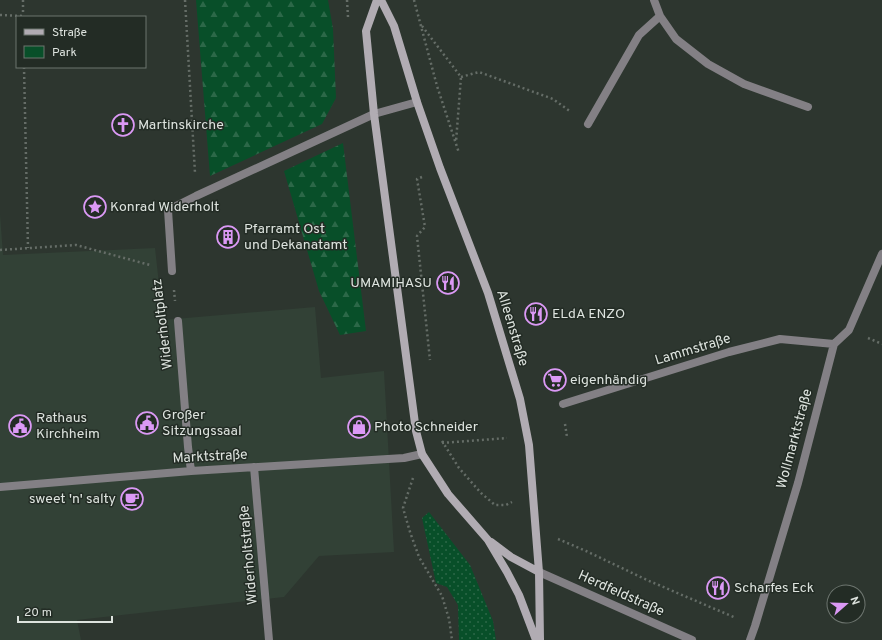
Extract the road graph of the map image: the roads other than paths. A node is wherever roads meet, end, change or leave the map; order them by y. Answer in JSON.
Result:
{"nodes":[{"id":1,"x":377,"y":0,"type":"edge"},
{"id":2,"x":381,"y":0,"type":"edge"},
{"id":3,"x":654,"y":0,"type":"edge"},
{"id":4,"x":660,"y":16,"type":"junction"},
{"id":5,"x":417,"y":102,"type":"junction"},
{"id":6,"x":808,"y":107,"type":"dead end"},
{"id":7,"x":374,"y":114,"type":"junction"},
{"id":8,"x":588,"y":124,"type":"road end"},
{"id":9,"x":882,"y":254,"type":"edge"},
{"id":10,"x":172,"y":271,"type":"road end"},
{"id":11,"x":178,"y":321,"type":"road end"},
{"id":12,"x":834,"y":344,"type":"junction"},
{"id":13,"x":563,"y":404,"type":"dead end"},
{"id":14,"x":422,"y":454,"type":"junction"},
{"id":15,"x":254,"y":468,"type":"junction"},
{"id":16,"x":190,"y":471,"type":"junction"},
{"id":17,"x":0,"y":487,"type":"edge"},
{"id":18,"x":488,"y":540,"type":"junction"},
{"id":19,"x":539,"y":572,"type":"junction"},
{"id":20,"x":270,"y":640,"type":"edge"},
{"id":21,"x":536,"y":640,"type":"edge"},
{"id":22,"x":540,"y":640,"type":"edge"},
{"id":23,"x":692,"y":640,"type":"edge"},
{"id":24,"x":750,"y":640,"type":"edge"}],
"edges":[{"from":1,"to":7,"type":"street"},
{"from":2,"to":5,"type":"street","name":"Alleenstraße"},
{"from":3,"to":4,"type":"street"},
{"from":4,"to":6,"type":"street"},
{"from":4,"to":8,"type":"street"},
{"from":5,"to":7,"type":"street"},
{"from":5,"to":19,"type":"street","name":"Alleenstraße"},
{"from":7,"to":10,"type":"street"},
{"from":7,"to":14,"type":"street"},
{"from":9,"to":12,"type":"street"},
{"from":11,"to":16,"type":"street","name":"Widerholtplatz"},
{"from":12,"to":13,"type":"street","name":"Lammstraße"},
{"from":12,"to":24,"type":"street","name":"Wollmarktstraße"},
{"from":14,"to":15,"type":"street","name":"Marktstraße"},
{"from":14,"to":18,"type":"street"},
{"from":15,"to":16,"type":"street","name":"Marktstraße"},
{"from":15,"to":20,"type":"street","name":"Widerholtstraße"},
{"from":16,"to":17,"type":"street","name":"Marktstraße"},
{"from":18,"to":19,"type":"street"},
{"from":18,"to":21,"type":"street"},
{"from":19,"to":22,"type":"street","name":"Alleenstraße"},
{"from":19,"to":23,"type":"street","name":"Herdfeldstraße"}]}
